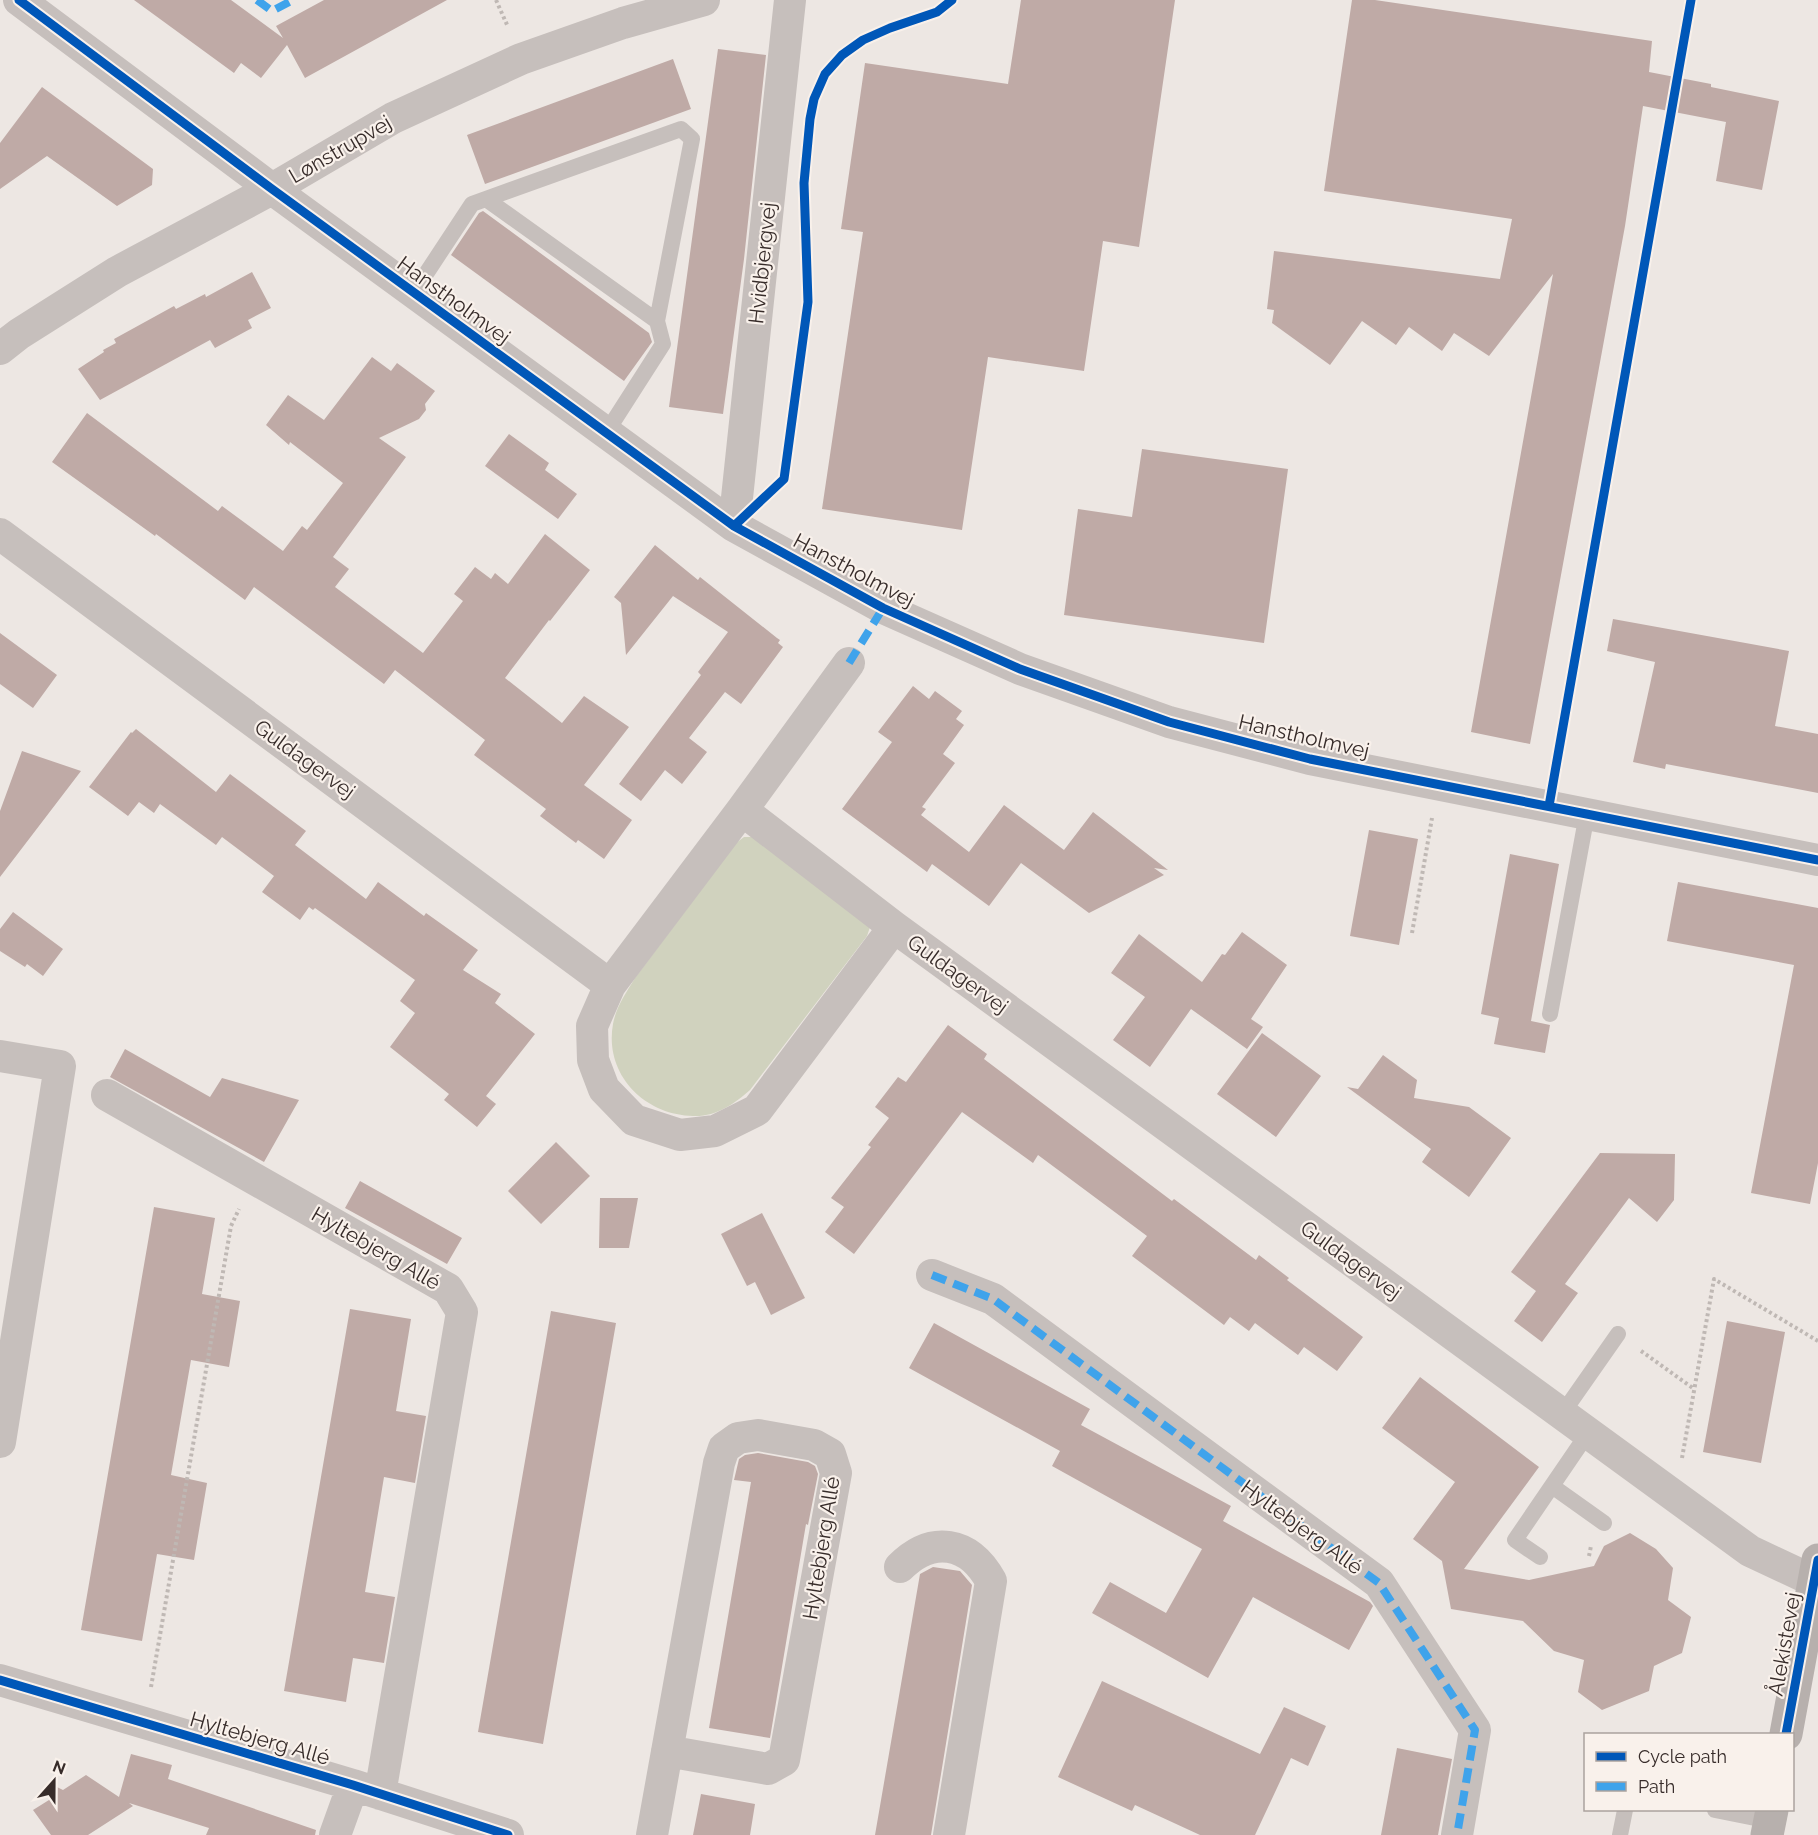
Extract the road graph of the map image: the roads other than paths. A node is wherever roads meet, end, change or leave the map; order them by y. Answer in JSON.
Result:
{"nodes":[{"id":1,"x":19,"y":0,"type":"edge"},
{"id":2,"x":704,"y":0,"type":"edge"},
{"id":3,"x":790,"y":0,"type":"edge"},
{"id":4,"x":272,"y":189,"type":"junction"},
{"id":5,"x":486,"y":199,"type":"junction"},
{"id":6,"x":414,"y":292,"type":"junction"},
{"id":7,"x":657,"y":321,"type":"junction"},
{"id":8,"x":0,"y":349,"type":"edge"},
{"id":9,"x":606,"y":433,"type":"junction"},
{"id":10,"x":734,"y":526,"type":"junction"},
{"id":11,"x":0,"y":534,"type":"edge"},
{"id":12,"x":849,"y":663,"type":"dead end"},
{"id":13,"x":742,"y":810,"type":"junction"},
{"id":14,"x":1587,"y":814,"type":"junction"},
{"id":15,"x":1818,"y":861,"type":"edge"},
{"id":16,"x":894,"y":927,"type":"junction"},
{"id":17,"x":610,"y":985,"type":"junction"},
{"id":18,"x":1550,"y":1014,"type":"dead end"},
{"id":19,"x":0,"y":1056,"type":"edge"},
{"id":20,"x":107,"y":1095,"type":"dead end"},
{"id":21,"x":932,"y":1275,"type":"dead end"},
{"id":22,"x":1618,"y":1334,"type":"road end"},
{"id":23,"x":1562,"y":1414,"type":"junction"},
{"id":24,"x":1588,"y":1433,"type":"junction"},
{"id":25,"x":0,"y":1442,"type":"edge"},
{"id":26,"x":1552,"y":1486,"type":"junction"},
{"id":27,"x":1604,"y":1523,"type":"dead end"},
{"id":28,"x":1540,"y":1557,"type":"dead end"},
{"id":29,"x":900,"y":1567,"type":"dead end"},
{"id":30,"x":1816,"y":1570,"type":"edge"},
{"id":31,"x":1812,"y":1629,"type":"edge"},
{"id":32,"x":0,"y":1680,"type":"edge"},
{"id":33,"x":1786,"y":1733,"type":"edge"},
{"id":34,"x":667,"y":1751,"type":"junction"},
{"id":35,"x":366,"y":1789,"type":"junction"},
{"id":36,"x":1625,"y":1811,"type":"edge"},
{"id":37,"x":1723,"y":1811,"type":"edge"},
{"id":38,"x":1770,"y":1822,"type":"edge"},
{"id":39,"x":335,"y":1835,"type":"edge"},
{"id":40,"x":508,"y":1835,"type":"edge"},
{"id":41,"x":652,"y":1835,"type":"edge"},
{"id":42,"x":949,"y":1835,"type":"edge"},
{"id":43,"x":1457,"y":1835,"type":"edge"},
{"id":44,"x":1620,"y":1835,"type":"edge"}],
"edges":[{"from":1,"to":4,"type":"street","name":"Hanstholmvej"},
{"from":2,"to":4,"type":"street","name":"Lønstrupvej"},
{"from":3,"to":10,"type":"street","name":"Hvidbjergvej"},
{"from":4,"to":6,"type":"street","name":"Hanstholmvej"},
{"from":4,"to":8,"type":"street","name":"Lønstrupvej"},
{"from":5,"to":6,"type":"lane"},
{"from":5,"to":7,"type":"lane"},
{"from":5,"to":7,"type":"lane"},
{"from":6,"to":9,"type":"street","name":"Hanstholmvej"},
{"from":7,"to":9,"type":"lane"},
{"from":9,"to":10,"type":"street","name":"Hanstholmvej"},
{"from":10,"to":14,"type":"street","name":"Hanstholmvej"},
{"from":11,"to":17,"type":"street","name":"Guldagervej"},
{"from":12,"to":13,"type":"street","name":"Guldagervej"},
{"from":13,"to":16,"type":"street","name":"Guldagervej"},
{"from":13,"to":17,"type":"street","name":"Guldagervej"},
{"from":14,"to":15,"type":"street","name":"Hanstholmvej"},
{"from":14,"to":18,"type":"lane"},
{"from":16,"to":17,"type":"street","name":"Guldagervej"},
{"from":16,"to":23,"type":"street","name":"Guldagervej"},
{"from":19,"to":25,"type":"street"},
{"from":20,"to":35,"type":"street","name":"Hyltebjerg Allé"},
{"from":21,"to":43,"type":"street","name":"Hyltebjerg Allé"},
{"from":22,"to":23,"type":"lane"},
{"from":23,"to":24,"type":"street","name":"Guldagervej"},
{"from":24,"to":26,"type":"lane"},
{"from":24,"to":30,"type":"street","name":"Guldagervej"},
{"from":26,"to":27,"type":"lane"},
{"from":26,"to":28,"type":"lane"},
{"from":29,"to":42,"type":"street"},
{"from":30,"to":31,"type":"street","name":"Ålekistevej"},
{"from":31,"to":33,"type":"street","name":"Ålekistevej"},
{"from":32,"to":35,"type":"street","name":"Hyltebjerg Allé"},
{"from":34,"to":34,"type":"street","name":"Hyltebjerg Allé"},
{"from":34,"to":41,"type":"street","name":"Hyltebjerg Allé"},
{"from":35,"to":39,"type":"street"},
{"from":35,"to":40,"type":"street","name":"Hyltebjerg Allé"},
{"from":36,"to":44,"type":"lane"},
{"from":37,"to":38,"type":"lane"}]}
